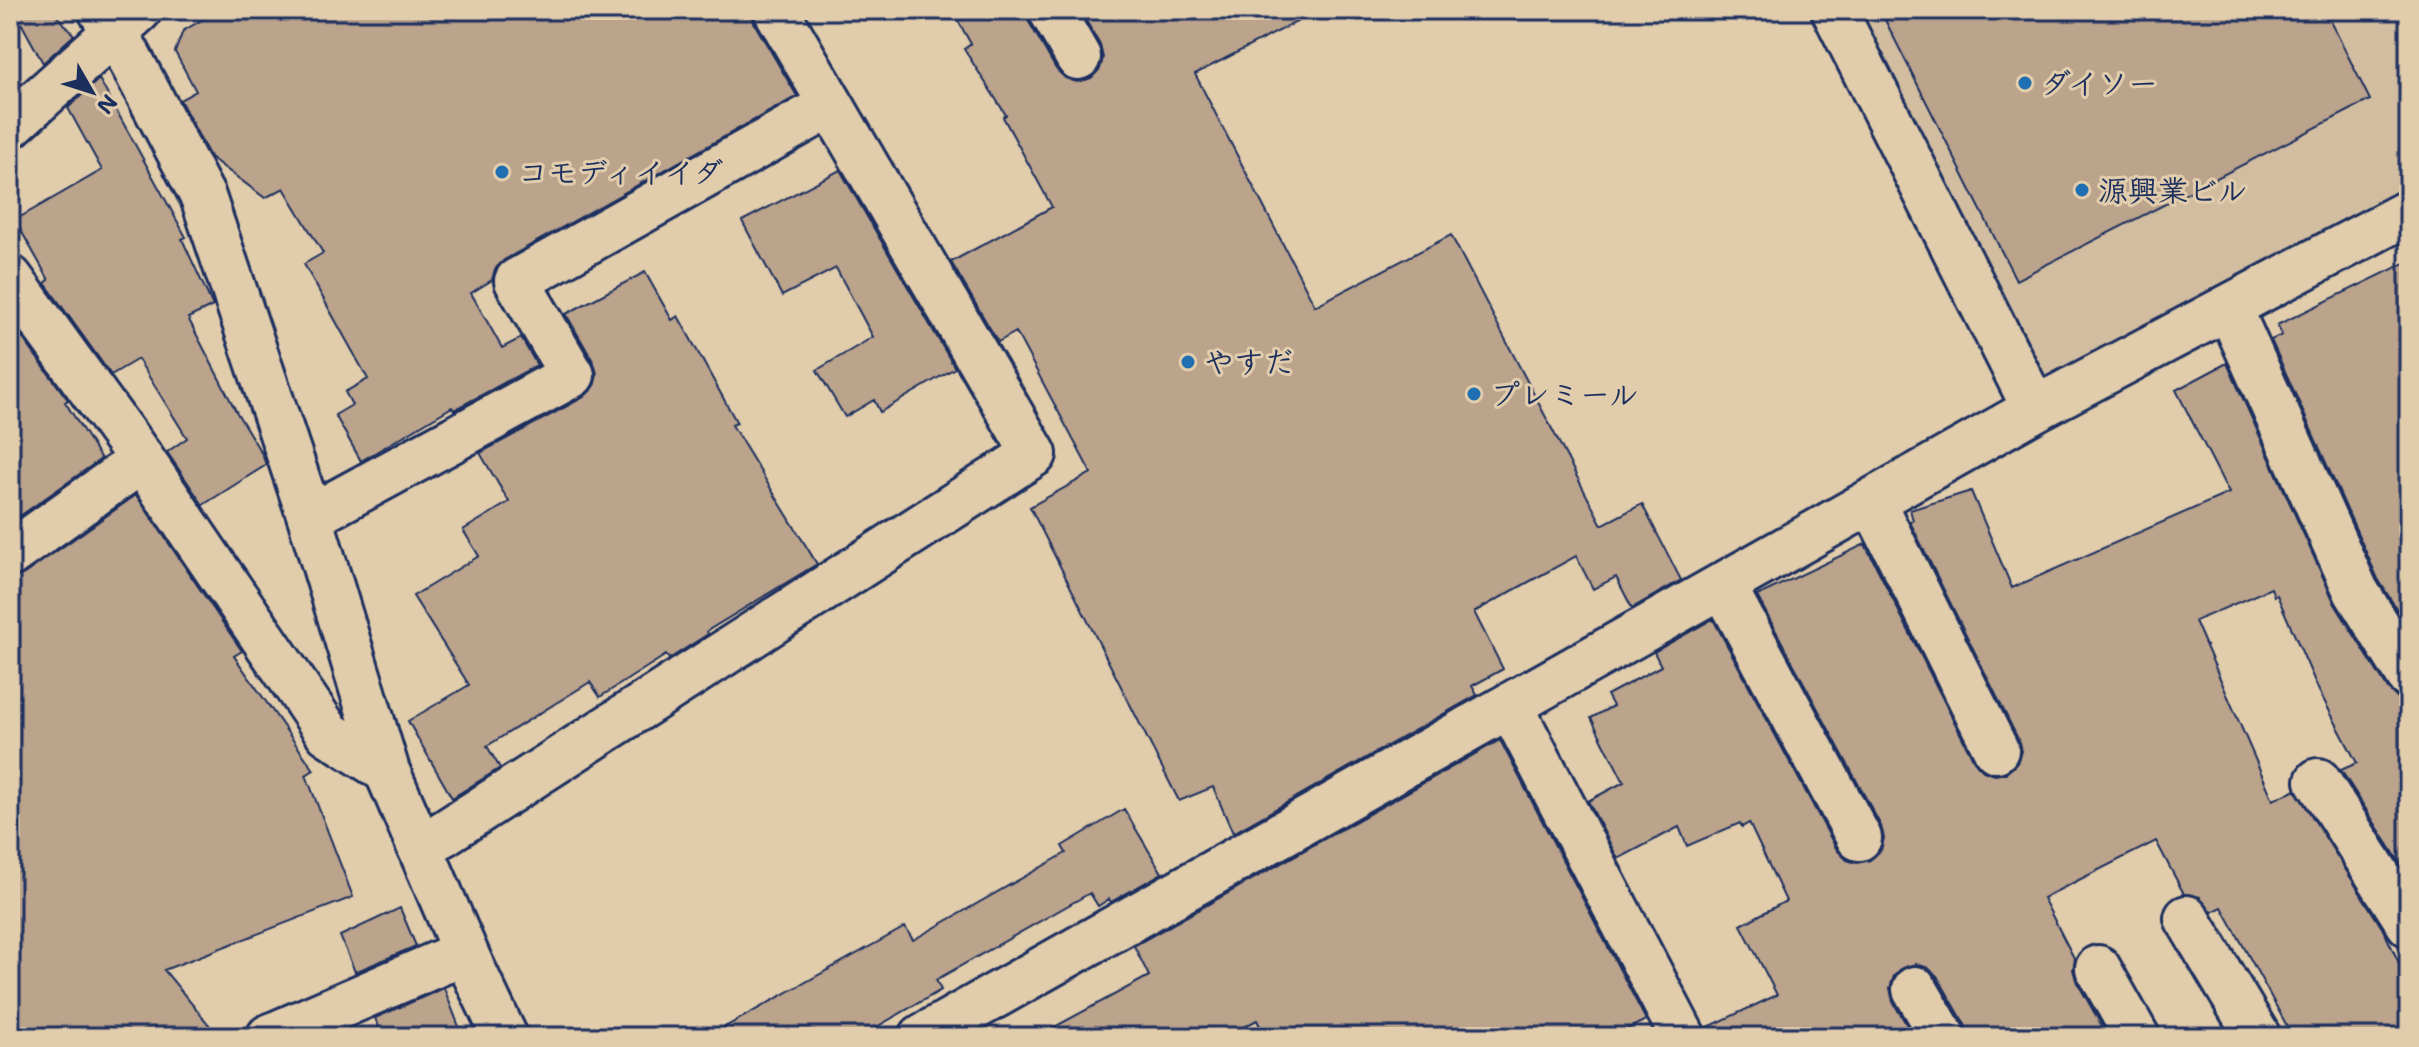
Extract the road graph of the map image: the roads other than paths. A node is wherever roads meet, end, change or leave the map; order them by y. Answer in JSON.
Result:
{"nodes":[{"id":1,"x":776,"y":10,"type":"edge"},
{"id":2,"x":1051,"y":10,"type":"edge"},
{"id":3,"x":1834,"y":10,"type":"edge"},
{"id":4,"x":118,"y":17,"type":"edge"},
{"id":5,"x":1078,"y":57,"type":"dead end"},
{"id":6,"x":831,"y":105,"type":"junction"},
{"id":7,"x":10,"y":126,"type":"edge"},
{"id":8,"x":2409,"y":212,"type":"edge"},
{"id":9,"x":10,"y":278,"type":"edge"},
{"id":10,"x":2229,"y":307,"type":"junction"},
{"id":11,"x":2035,"y":409,"type":"junction"},
{"id":12,"x":142,"y":460,"type":"junction"},
{"id":13,"x":1872,"y":501,"type":"junction"},
{"id":14,"x":310,"y":517,"type":"junction"},
{"id":15,"x":10,"y":554,"type":"edge"},
{"id":16,"x":1723,"y":585,"type":"junction"},
{"id":17,"x":2409,"y":676,"type":"edge"},
{"id":18,"x":1510,"y":705,"type":"junction"},
{"id":19,"x":1996,"y":750,"type":"dead end"},
{"id":20,"x":387,"y":771,"type":"junction"},
{"id":21,"x":2318,"y":781,"type":"dead end"},
{"id":22,"x":1859,"y":838,"type":"dead end"},
{"id":23,"x":421,"y":848,"type":"junction"},
{"id":24,"x":2187,"y":918,"type":"dead end"},
{"id":25,"x":2409,"y":924,"type":"edge"},
{"id":26,"x":465,"y":952,"type":"junction"},
{"id":27,"x":2098,"y":968,"type":"dead end"},
{"id":28,"x":1915,"y":989,"type":"dead end"},
{"id":29,"x":2255,"y":1036,"type":"edge"},
{"id":30,"x":269,"y":1037,"type":"edge"},
{"id":31,"x":505,"y":1037,"type":"edge"},
{"id":32,"x":922,"y":1037,"type":"edge"},
{"id":33,"x":1683,"y":1037,"type":"edge"},
{"id":34,"x":1943,"y":1037,"type":"edge"},
{"id":35,"x":2137,"y":1037,"type":"edge"}],
"edges":[{"from":1,"to":6,"type":"street"},
{"from":2,"to":5,"type":"street"},
{"from":3,"to":11,"type":"street"},
{"from":4,"to":7,"type":"street"},
{"from":4,"to":14,"type":"street"},
{"from":6,"to":14,"type":"street"},
{"from":6,"to":23,"type":"street"},
{"from":8,"to":10,"type":"street"},
{"from":9,"to":12,"type":"street"},
{"from":10,"to":11,"type":"street"},
{"from":10,"to":17,"type":"street"},
{"from":11,"to":13,"type":"street"},
{"from":12,"to":15,"type":"street"},
{"from":12,"to":20,"type":"street"},
{"from":13,"to":16,"type":"street"},
{"from":13,"to":19,"type":"street"},
{"from":14,"to":20,"type":"street"},
{"from":16,"to":18,"type":"street"},
{"from":16,"to":22,"type":"street"},
{"from":18,"to":32,"type":"street"},
{"from":18,"to":33,"type":"street"},
{"from":20,"to":23,"type":"street"},
{"from":21,"to":25,"type":"street"},
{"from":23,"to":26,"type":"street"},
{"from":24,"to":29,"type":"street"},
{"from":26,"to":30,"type":"street"},
{"from":26,"to":31,"type":"street"},
{"from":27,"to":35,"type":"street"},
{"from":28,"to":34,"type":"street"}]}
